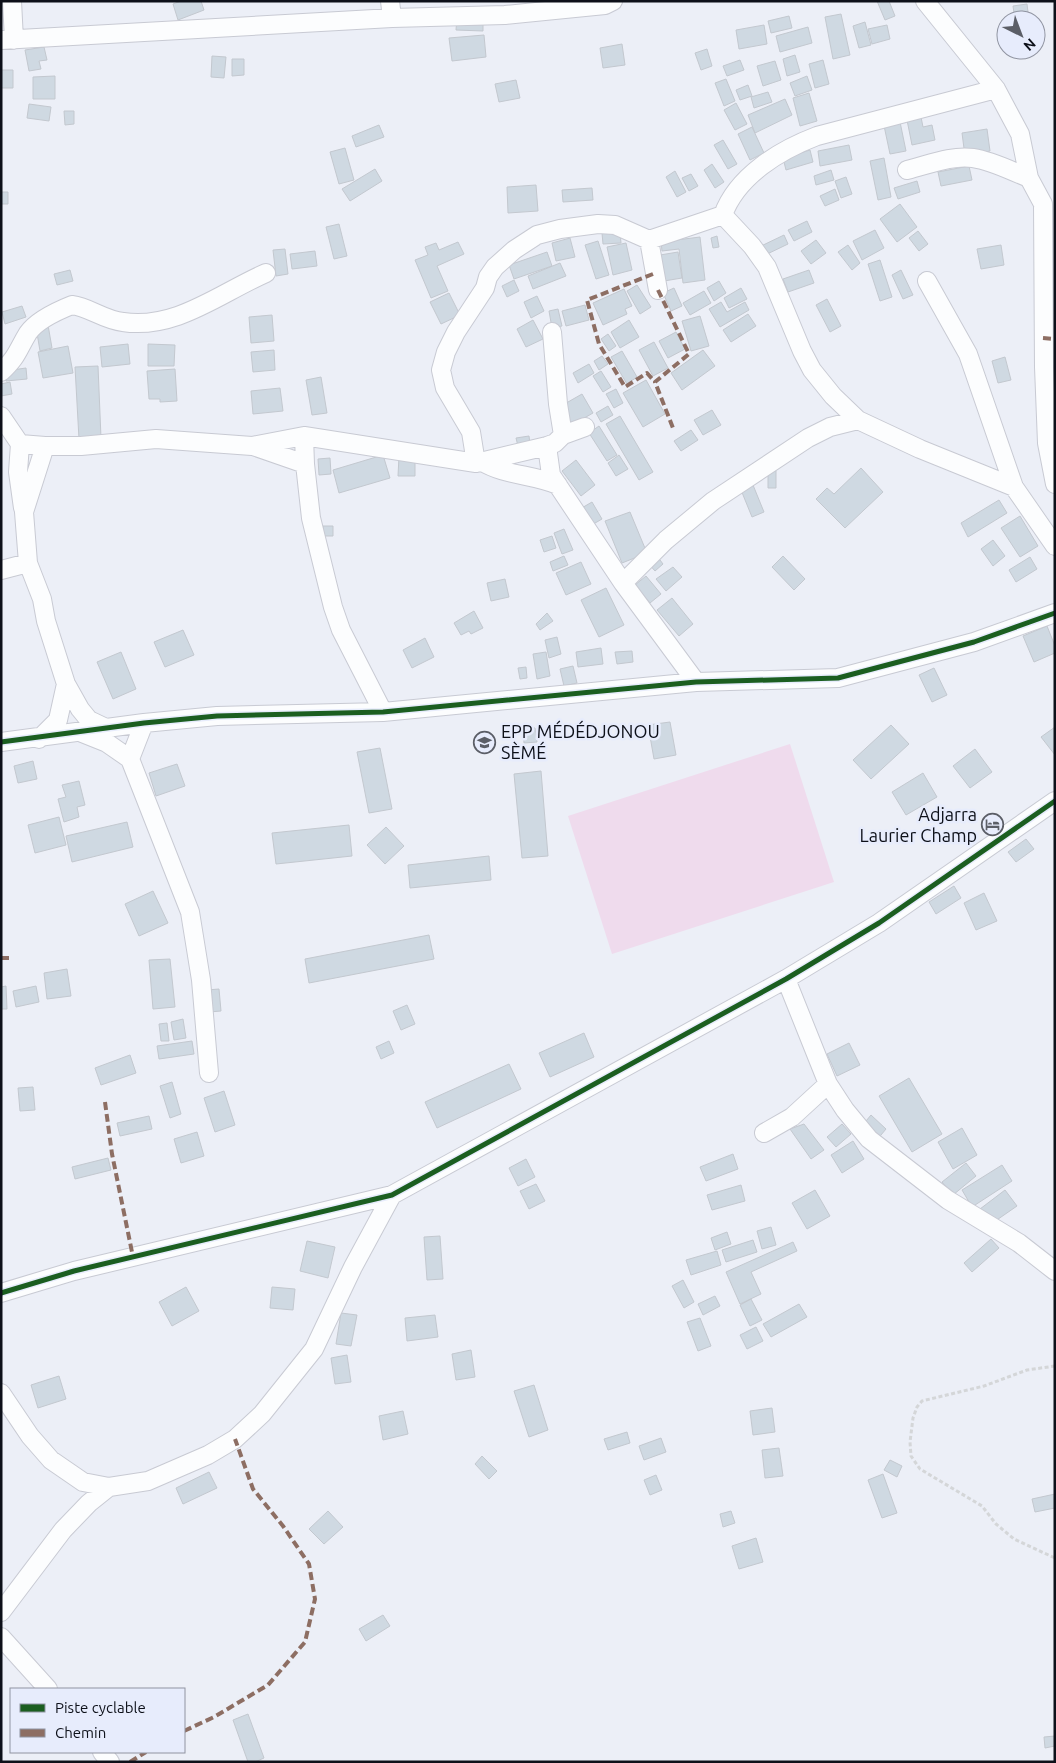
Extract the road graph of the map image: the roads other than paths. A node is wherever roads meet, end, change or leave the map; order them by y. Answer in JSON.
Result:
{"nodes":[{"id":1,"x":12,"y":1,"type":"edge"},
{"id":2,"x":613,"y":1,"type":"edge"},
{"id":3,"x":925,"y":1,"type":"edge"},
{"id":4,"x":391,"y":9,"type":"edge"},
{"id":5,"x":8,"y":40,"type":"edge"},
{"id":6,"x":996,"y":89,"type":"junction"},
{"id":7,"x":907,"y":170,"type":"dead end"},
{"id":8,"x":1029,"y":178,"type":"junction"},
{"id":9,"x":1049,"y":201,"type":"edge"},
{"id":10,"x":723,"y":215,"type":"junction"},
{"id":11,"x":648,"y":240,"type":"junction"},
{"id":12,"x":266,"y":273,"type":"dead end"},
{"id":13,"x":927,"y":281,"type":"dead end"},
{"id":14,"x":658,"y":290,"type":"dead end"},
{"id":15,"x":552,"y":332,"type":"dead end"},
{"id":16,"x":1,"y":372,"type":"edge"},
{"id":17,"x":858,"y":420,"type":"junction"},
{"id":18,"x":3,"y":422,"type":"edge"},
{"id":19,"x":585,"y":427,"type":"dead end"},
{"id":20,"x":563,"y":434,"type":"junction"},
{"id":21,"x":304,"y":436,"type":"junction"},
{"id":22,"x":20,"y":444,"type":"junction"},
{"id":23,"x":45,"y":446,"type":"junction"},
{"id":24,"x":252,"y":446,"type":"junction"},
{"id":25,"x":547,"y":446,"type":"junction"},
{"id":26,"x":479,"y":462,"type":"junction"},
{"id":27,"x":304,"y":464,"type":"junction"},
{"id":28,"x":1055,"y":484,"type":"edge"},
{"id":29,"x":558,"y":485,"type":"junction"},
{"id":30,"x":1014,"y":487,"type":"junction"},
{"id":31,"x":24,"y":512,"type":"junction"},
{"id":32,"x":1055,"y":546,"type":"edge"},
{"id":33,"x":28,"y":563,"type":"junction"},
{"id":34,"x":1,"y":570,"type":"edge"},
{"id":35,"x":623,"y":583,"type":"junction"},
{"id":36,"x":1055,"y":613,"type":"edge"},
{"id":37,"x":696,"y":682,"type":"junction"},
{"id":38,"x":66,"y":684,"type":"junction"},
{"id":39,"x":383,"y":712,"type":"junction"},
{"id":40,"x":144,"y":723,"type":"junction"},
{"id":41,"x":108,"y":729,"type":"junction"},
{"id":42,"x":82,"y":733,"type":"junction"},
{"id":43,"x":39,"y":739,"type":"junction"},
{"id":44,"x":1,"y":742,"type":"edge"},
{"id":45,"x":130,"y":759,"type":"junction"},
{"id":46,"x":1055,"y":801,"type":"edge"},
{"id":47,"x":786,"y":979,"type":"junction"},
{"id":48,"x":209,"y":1073,"type":"dead end"},
{"id":49,"x":828,"y":1084,"type":"junction"},
{"id":50,"x":764,"y":1133,"type":"dead end"},
{"id":51,"x":392,"y":1195,"type":"junction"},
{"id":52,"x":1055,"y":1271,"type":"edge"},
{"id":53,"x":1,"y":1293,"type":"edge"},
{"id":54,"x":1,"y":1393,"type":"edge"},
{"id":55,"x":109,"y":1487,"type":"junction"},
{"id":56,"x":1,"y":1612,"type":"edge"},
{"id":57,"x":1,"y":1637,"type":"edge"},
{"id":58,"x":47,"y":1688,"type":"edge"}],
"edges":[{"from":1,"to":5,"type":"street"},
{"from":2,"to":4,"type":"street"},
{"from":3,"to":6,"type":"street"},
{"from":4,"to":5,"type":"street"},
{"from":6,"to":8,"type":"street"},
{"from":6,"to":10,"type":"street"},
{"from":7,"to":8,"type":"street"},
{"from":8,"to":9,"type":"street"},
{"from":9,"to":28,"type":"street"},
{"from":10,"to":11,"type":"street"},
{"from":10,"to":17,"type":"street"},
{"from":11,"to":14,"type":"street"},
{"from":11,"to":26,"type":"street"},
{"from":12,"to":16,"type":"street"},
{"from":13,"to":30,"type":"street"},
{"from":15,"to":20,"type":"street"},
{"from":17,"to":30,"type":"street"},
{"from":17,"to":35,"type":"street"},
{"from":18,"to":22,"type":"street"},
{"from":19,"to":20,"type":"street"},
{"from":20,"to":25,"type":"street"},
{"from":21,"to":24,"type":"street"},
{"from":21,"to":26,"type":"street"},
{"from":21,"to":27,"type":"street"},
{"from":22,"to":23,"type":"street"},
{"from":22,"to":31,"type":"street"},
{"from":23,"to":24,"type":"street"},
{"from":23,"to":31,"type":"street"},
{"from":24,"to":27,"type":"street"},
{"from":25,"to":26,"type":"street"},
{"from":25,"to":29,"type":"street"},
{"from":26,"to":29,"type":"street"},
{"from":27,"to":39,"type":"street"},
{"from":29,"to":35,"type":"street"},
{"from":30,"to":32,"type":"street"},
{"from":31,"to":33,"type":"street"},
{"from":33,"to":34,"type":"street"},
{"from":33,"to":38,"type":"street"},
{"from":35,"to":37,"type":"street"},
{"from":36,"to":37,"type":"street"},
{"from":37,"to":39,"type":"street"},
{"from":38,"to":41,"type":"street"},
{"from":38,"to":43,"type":"street"},
{"from":39,"to":40,"type":"street"},
{"from":40,"to":41,"type":"street"},
{"from":40,"to":45,"type":"street"},
{"from":41,"to":42,"type":"street"},
{"from":42,"to":43,"type":"street"},
{"from":42,"to":45,"type":"street"},
{"from":43,"to":44,"type":"street"},
{"from":45,"to":48,"type":"street"},
{"from":46,"to":47,"type":"street"},
{"from":47,"to":49,"type":"street"},
{"from":47,"to":51,"type":"street"},
{"from":49,"to":50,"type":"street"},
{"from":49,"to":52,"type":"street"},
{"from":51,"to":53,"type":"street"},
{"from":51,"to":55,"type":"street"},
{"from":54,"to":55,"type":"street"},
{"from":55,"to":56,"type":"street"},
{"from":57,"to":58,"type":"street"}]}
